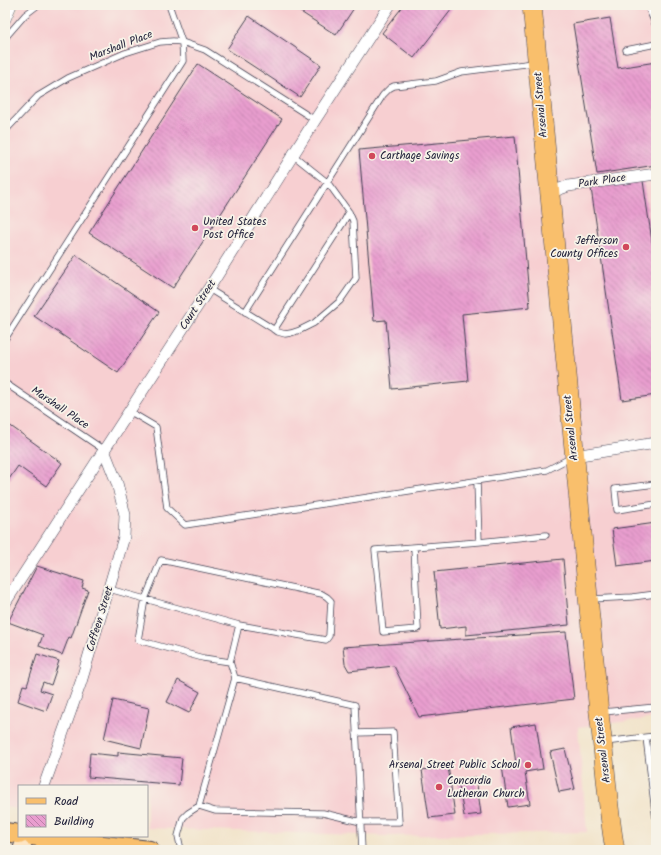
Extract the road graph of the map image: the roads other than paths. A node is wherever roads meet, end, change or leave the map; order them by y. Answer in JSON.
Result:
{"nodes":[{"id":1,"x":11,"y":5,"type":"edge"},
{"id":2,"x":38,"y":5,"type":"edge"},
{"id":3,"x":169,"y":5,"type":"edge"},
{"id":4,"x":390,"y":5,"type":"edge"},
{"id":5,"x":532,"y":5,"type":"edge"},
{"id":6,"x":647,"y":5,"type":"edge"},
{"id":7,"x":5,"y":18,"type":"edge"},
{"id":8,"x":656,"y":27,"type":"edge"},
{"id":9,"x":5,"y":38,"type":"edge"},
{"id":10,"x":182,"y":42,"type":"junction"},
{"id":11,"x":656,"y":44,"type":"edge"},
{"id":12,"x":626,"y":50,"type":"dead end"},
{"id":13,"x":537,"y":62,"type":"junction"},
{"id":14,"x":315,"y":120,"type":"junction"},
{"id":15,"x":5,"y":131,"type":"edge"},
{"id":16,"x":293,"y":155,"type":"junction"},
{"id":17,"x":656,"y":174,"type":"edge"},
{"id":18,"x":328,"y":183,"type":"junction"},
{"id":19,"x":549,"y":193,"type":"junction"},
{"id":20,"x":349,"y":212,"type":"junction"},
{"id":21,"x":209,"y":289,"type":"junction"},
{"id":22,"x":245,"y":312,"type":"junction"},
{"id":23,"x":274,"y":330,"type":"junction"},
{"id":24,"x":5,"y":339,"type":"edge"},
{"id":25,"x":5,"y":383,"type":"edge"},
{"id":26,"x":129,"y":411,"type":"junction"},
{"id":27,"x":656,"y":443,"type":"edge"},
{"id":28,"x":104,"y":450,"type":"junction"},
{"id":29,"x":574,"y":456,"type":"junction"},
{"id":30,"x":477,"y":481,"type":"junction"},
{"id":31,"x":656,"y":484,"type":"edge"},
{"id":32,"x":656,"y":504,"type":"edge"},
{"id":33,"x":546,"y":535,"type":"dead end"},
{"id":34,"x":479,"y":542,"type":"junction"},
{"id":35,"x":414,"y":547,"type":"junction"},
{"id":36,"x":109,"y":589,"type":"junction"},
{"id":37,"x":9,"y":590,"type":"edge"},
{"id":38,"x":656,"y":594,"type":"edge"},
{"id":39,"x":145,"y":599,"type":"junction"},
{"id":40,"x":588,"y":599,"type":"junction"},
{"id":41,"x":5,"y":603,"type":"edge"},
{"id":42,"x":239,"y":625,"type":"junction"},
{"id":43,"x":230,"y":662,"type":"junction"},
{"id":44,"x":235,"y":678,"type":"junction"},
{"id":45,"x":656,"y":707,"type":"edge"},
{"id":46,"x":599,"y":713,"type":"junction"},
{"id":47,"x":356,"y":733,"type":"junction"},
{"id":48,"x":656,"y":736,"type":"edge"},
{"id":49,"x":646,"y":737,"type":"junction"},
{"id":50,"x":603,"y":742,"type":"junction"},
{"id":51,"x":44,"y":785,"type":"edge"},
{"id":52,"x":199,"y":806,"type":"junction"},
{"id":53,"x":656,"y":820,"type":"edge"},
{"id":54,"x":361,"y":822,"type":"junction"},
{"id":55,"x":5,"y":832,"type":"edge"},
{"id":56,"x":18,"y":834,"type":"edge"},
{"id":57,"x":26,"y":837,"type":"edge"},
{"id":58,"x":39,"y":837,"type":"edge"},
{"id":59,"x":109,"y":848,"type":"edge"},
{"id":60,"x":21,"y":850,"type":"edge"},
{"id":61,"x":150,"y":850,"type":"edge"},
{"id":62,"x":181,"y":850,"type":"edge"},
{"id":63,"x":362,"y":850,"type":"edge"},
{"id":64,"x":615,"y":850,"type":"edge"}],
"edges":[{"from":1,"to":7,"type":"street"},
{"from":2,"to":9,"type":"lane"},
{"from":3,"to":10,"type":"lane"},
{"from":4,"to":14,"type":"street","name":"Court Street"},
{"from":5,"to":13,"type":"highway","name":"Arsenal Street"},
{"from":6,"to":8,"type":"lane"},
{"from":10,"to":14,"type":"lane","name":"Marshall Place"},
{"from":10,"to":15,"type":"lane","name":"Marshall Place"},
{"from":10,"to":24,"type":"lane"},
{"from":11,"to":12,"type":"lane"},
{"from":13,"to":18,"type":"lane"},
{"from":13,"to":19,"type":"highway","name":"Arsenal Street"},
{"from":14,"to":16,"type":"street","name":"Court Street"},
{"from":16,"to":18,"type":"lane"},
{"from":16,"to":21,"type":"street","name":"Court Street"},
{"from":17,"to":19,"type":"street","name":"Park Place"},
{"from":18,"to":20,"type":"lane"},
{"from":18,"to":22,"type":"lane"},
{"from":19,"to":29,"type":"highway","name":"Arsenal Street"},
{"from":20,"to":23,"type":"lane"},
{"from":20,"to":23,"type":"lane"},
{"from":21,"to":22,"type":"lane"},
{"from":21,"to":26,"type":"street","name":"Court Street"},
{"from":22,"to":23,"type":"lane"},
{"from":25,"to":28,"type":"lane","name":"Marshall Place"},
{"from":26,"to":28,"type":"street","name":"Court Street"},
{"from":26,"to":30,"type":"lane"},
{"from":27,"to":29,"type":"street"},
{"from":28,"to":36,"type":"street","name":"Coffeen Street"},
{"from":28,"to":37,"type":"street","name":"Court Street"},
{"from":29,"to":30,"type":"lane"},
{"from":29,"to":40,"type":"highway","name":"Arsenal Street"},
{"from":30,"to":34,"type":"lane"},
{"from":31,"to":32,"type":"lane"},
{"from":33,"to":34,"type":"lane"},
{"from":34,"to":35,"type":"lane"},
{"from":35,"to":35,"type":"lane"},
{"from":36,"to":39,"type":"lane"},
{"from":36,"to":51,"type":"street","name":"Coffeen Street"},
{"from":37,"to":41,"type":"street","name":"Court Street"},
{"from":38,"to":40,"type":"lane"},
{"from":39,"to":42,"type":"lane"},
{"from":39,"to":42,"type":"lane"},
{"from":39,"to":43,"type":"lane"},
{"from":40,"to":46,"type":"highway","name":"Arsenal Street"},
{"from":42,"to":43,"type":"lane"},
{"from":43,"to":44,"type":"lane"},
{"from":44,"to":47,"type":"lane"},
{"from":44,"to":52,"type":"lane"},
{"from":45,"to":46,"type":"lane"},
{"from":46,"to":50,"type":"highway","name":"Arsenal Street"},
{"from":47,"to":54,"type":"lane"},
{"from":47,"to":54,"type":"lane"},
{"from":48,"to":49,"type":"lane"},
{"from":49,"to":50,"type":"lane"},
{"from":49,"to":53,"type":"lane"},
{"from":50,"to":64,"type":"highway","name":"Arsenal Street"},
{"from":52,"to":54,"type":"lane"},
{"from":52,"to":62,"type":"lane"},
{"from":54,"to":63,"type":"lane"},
{"from":55,"to":56,"type":"main road"},
{"from":57,"to":60,"type":"main road"},
{"from":58,"to":59,"type":"main road"},
{"from":59,"to":61,"type":"main road"}]}
